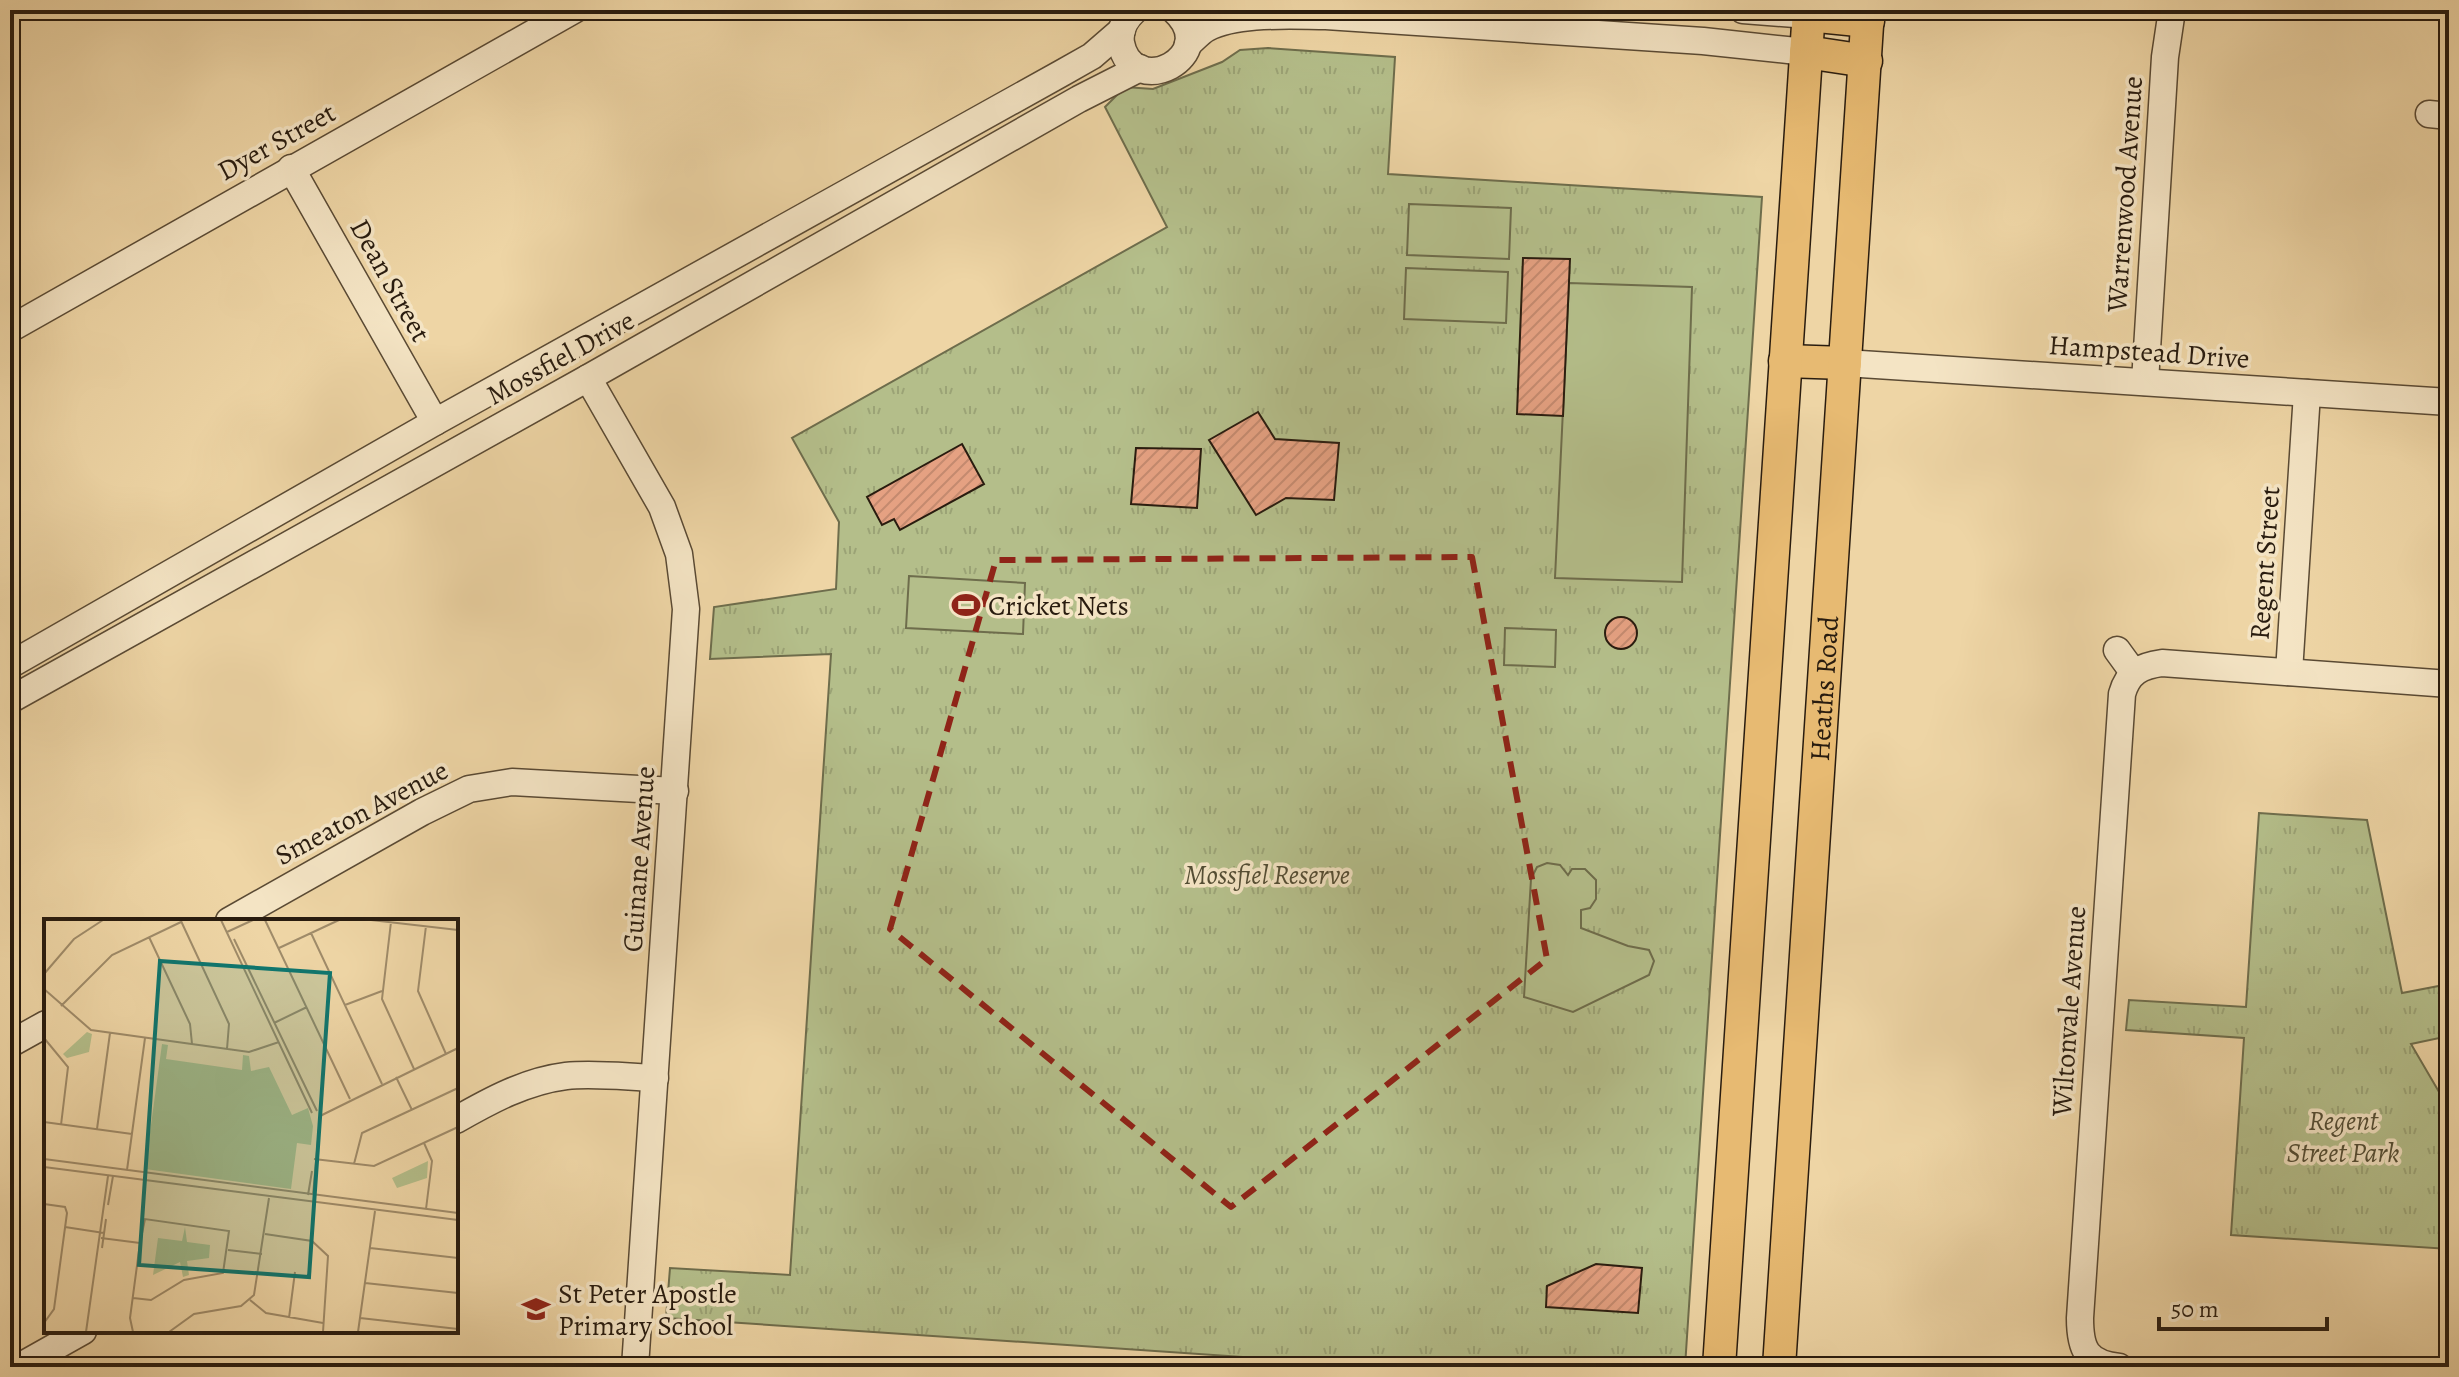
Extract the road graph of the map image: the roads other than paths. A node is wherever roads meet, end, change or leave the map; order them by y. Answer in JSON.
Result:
{"nodes":[{"id":1,"x":574,"y":10,"type":"edge"},
{"id":2,"x":1174,"y":10,"type":"edge"},
{"id":3,"x":1743,"y":10,"type":"edge"},
{"id":4,"x":2172,"y":10,"type":"edge"},
{"id":5,"x":1809,"y":12,"type":"edge"},
{"id":6,"x":1868,"y":16,"type":"edge"},
{"id":7,"x":1124,"y":19,"type":"edge"},
{"id":8,"x":1507,"y":19,"type":"edge"},
{"id":9,"x":1188,"y":44,"type":"junction"},
{"id":10,"x":1806,"y":52,"type":"junction"},
{"id":11,"x":1866,"y":61,"type":"junction"},
{"id":12,"x":1140,"y":68,"type":"junction"},
{"id":13,"x":291,"y":168,"type":"junction"},
{"id":14,"x":10,"y":329,"type":"edge"},
{"id":15,"x":1785,"y":361,"type":"junction"},
{"id":16,"x":1845,"y":363,"type":"junction"},
{"id":17,"x":588,"y":378,"type":"junction"},
{"id":18,"x":2145,"y":382,"type":"junction"},
{"id":19,"x":2307,"y":393,"type":"junction"},
{"id":20,"x":2449,"y":402,"type":"edge"},
{"id":21,"x":435,"y":422,"type":"junction"},
{"id":22,"x":2117,"y":650,"type":"dead end"},
{"id":23,"x":10,"y":665,"type":"edge"},
{"id":24,"x":2133,"y":672,"type":"junction"},
{"id":25,"x":2289,"y":672,"type":"junction"},
{"id":26,"x":2449,"y":684,"type":"edge"},
{"id":27,"x":10,"y":700,"type":"edge"},
{"id":28,"x":675,"y":791,"type":"junction"},
{"id":29,"x":233,"y":919,"type":"edge"},
{"id":30,"x":44,"y":1025,"type":"edge"},
{"id":31,"x":10,"y":1044,"type":"edge"},
{"id":32,"x":655,"y":1078,"type":"junction"},
{"id":33,"x":458,"y":1119,"type":"edge"},
{"id":34,"x":79,"y":1333,"type":"edge"},
{"id":35,"x":2082,"y":1361,"type":"edge"},
{"id":36,"x":19,"y":1367,"type":"edge"},
{"id":37,"x":635,"y":1367,"type":"edge"},
{"id":38,"x":1719,"y":1367,"type":"edge"},
{"id":39,"x":1779,"y":1367,"type":"edge"},
{"id":40,"x":2119,"y":1367,"type":"edge"}],
"edges":[{"from":1,"to":13,"type":"street","name":"Dyer Street"},
{"from":2,"to":9,"type":"street"},
{"from":3,"to":5,"type":"street"},
{"from":4,"to":18,"type":"street","name":"Warrenwood Avenue"},
{"from":5,"to":6,"type":"main road"},
{"from":5,"to":10,"type":"main road"},
{"from":6,"to":11,"type":"main road","name":"Heaths Road"},
{"from":7,"to":12,"type":"street"},
{"from":7,"to":21,"type":"street","name":"Mossfiel Drive"},
{"from":8,"to":9,"type":"street"},
{"from":8,"to":10,"type":"street"},
{"from":9,"to":12,"type":"street","name":"Mossfiel Drive"},
{"from":10,"to":11,"type":"main road"},
{"from":10,"to":15,"type":"main road"},
{"from":11,"to":16,"type":"main road","name":"Heaths Road"},
{"from":12,"to":17,"type":"street","name":"Mossfiel Drive"},
{"from":13,"to":14,"type":"street","name":"Dyer Street"},
{"from":13,"to":21,"type":"street","name":"Dean Street"},
{"from":15,"to":16,"type":"main road"},
{"from":15,"to":38,"type":"main road"},
{"from":16,"to":18,"type":"street","name":"Hampstead Drive"},
{"from":16,"to":39,"type":"main road","name":"Heaths Road"},
{"from":17,"to":27,"type":"street","name":"Mossfiel Drive"},
{"from":17,"to":28,"type":"street","name":"Guinane Avenue"},
{"from":18,"to":19,"type":"street","name":"Hampstead Drive"},
{"from":19,"to":20,"type":"street","name":"Hampstead Drive"},
{"from":19,"to":25,"type":"street","name":"Regent Street"},
{"from":21,"to":23,"type":"street","name":"Mossfiel Drive"},
{"from":22,"to":24,"type":"street"},
{"from":24,"to":25,"type":"street"},
{"from":24,"to":35,"type":"street","name":"Wiltonvale Avenue"},
{"from":25,"to":26,"type":"street","name":"Regent Street"},
{"from":28,"to":29,"type":"street","name":"Smeaton Avenue"},
{"from":28,"to":32,"type":"street","name":"Guinane Avenue"},
{"from":30,"to":31,"type":"street"},
{"from":32,"to":33,"type":"street"},
{"from":32,"to":37,"type":"street","name":"Guinane Avenue"},
{"from":34,"to":36,"type":"street"},
{"from":35,"to":40,"type":"street","name":"Wiltonvale Avenue"}]}
